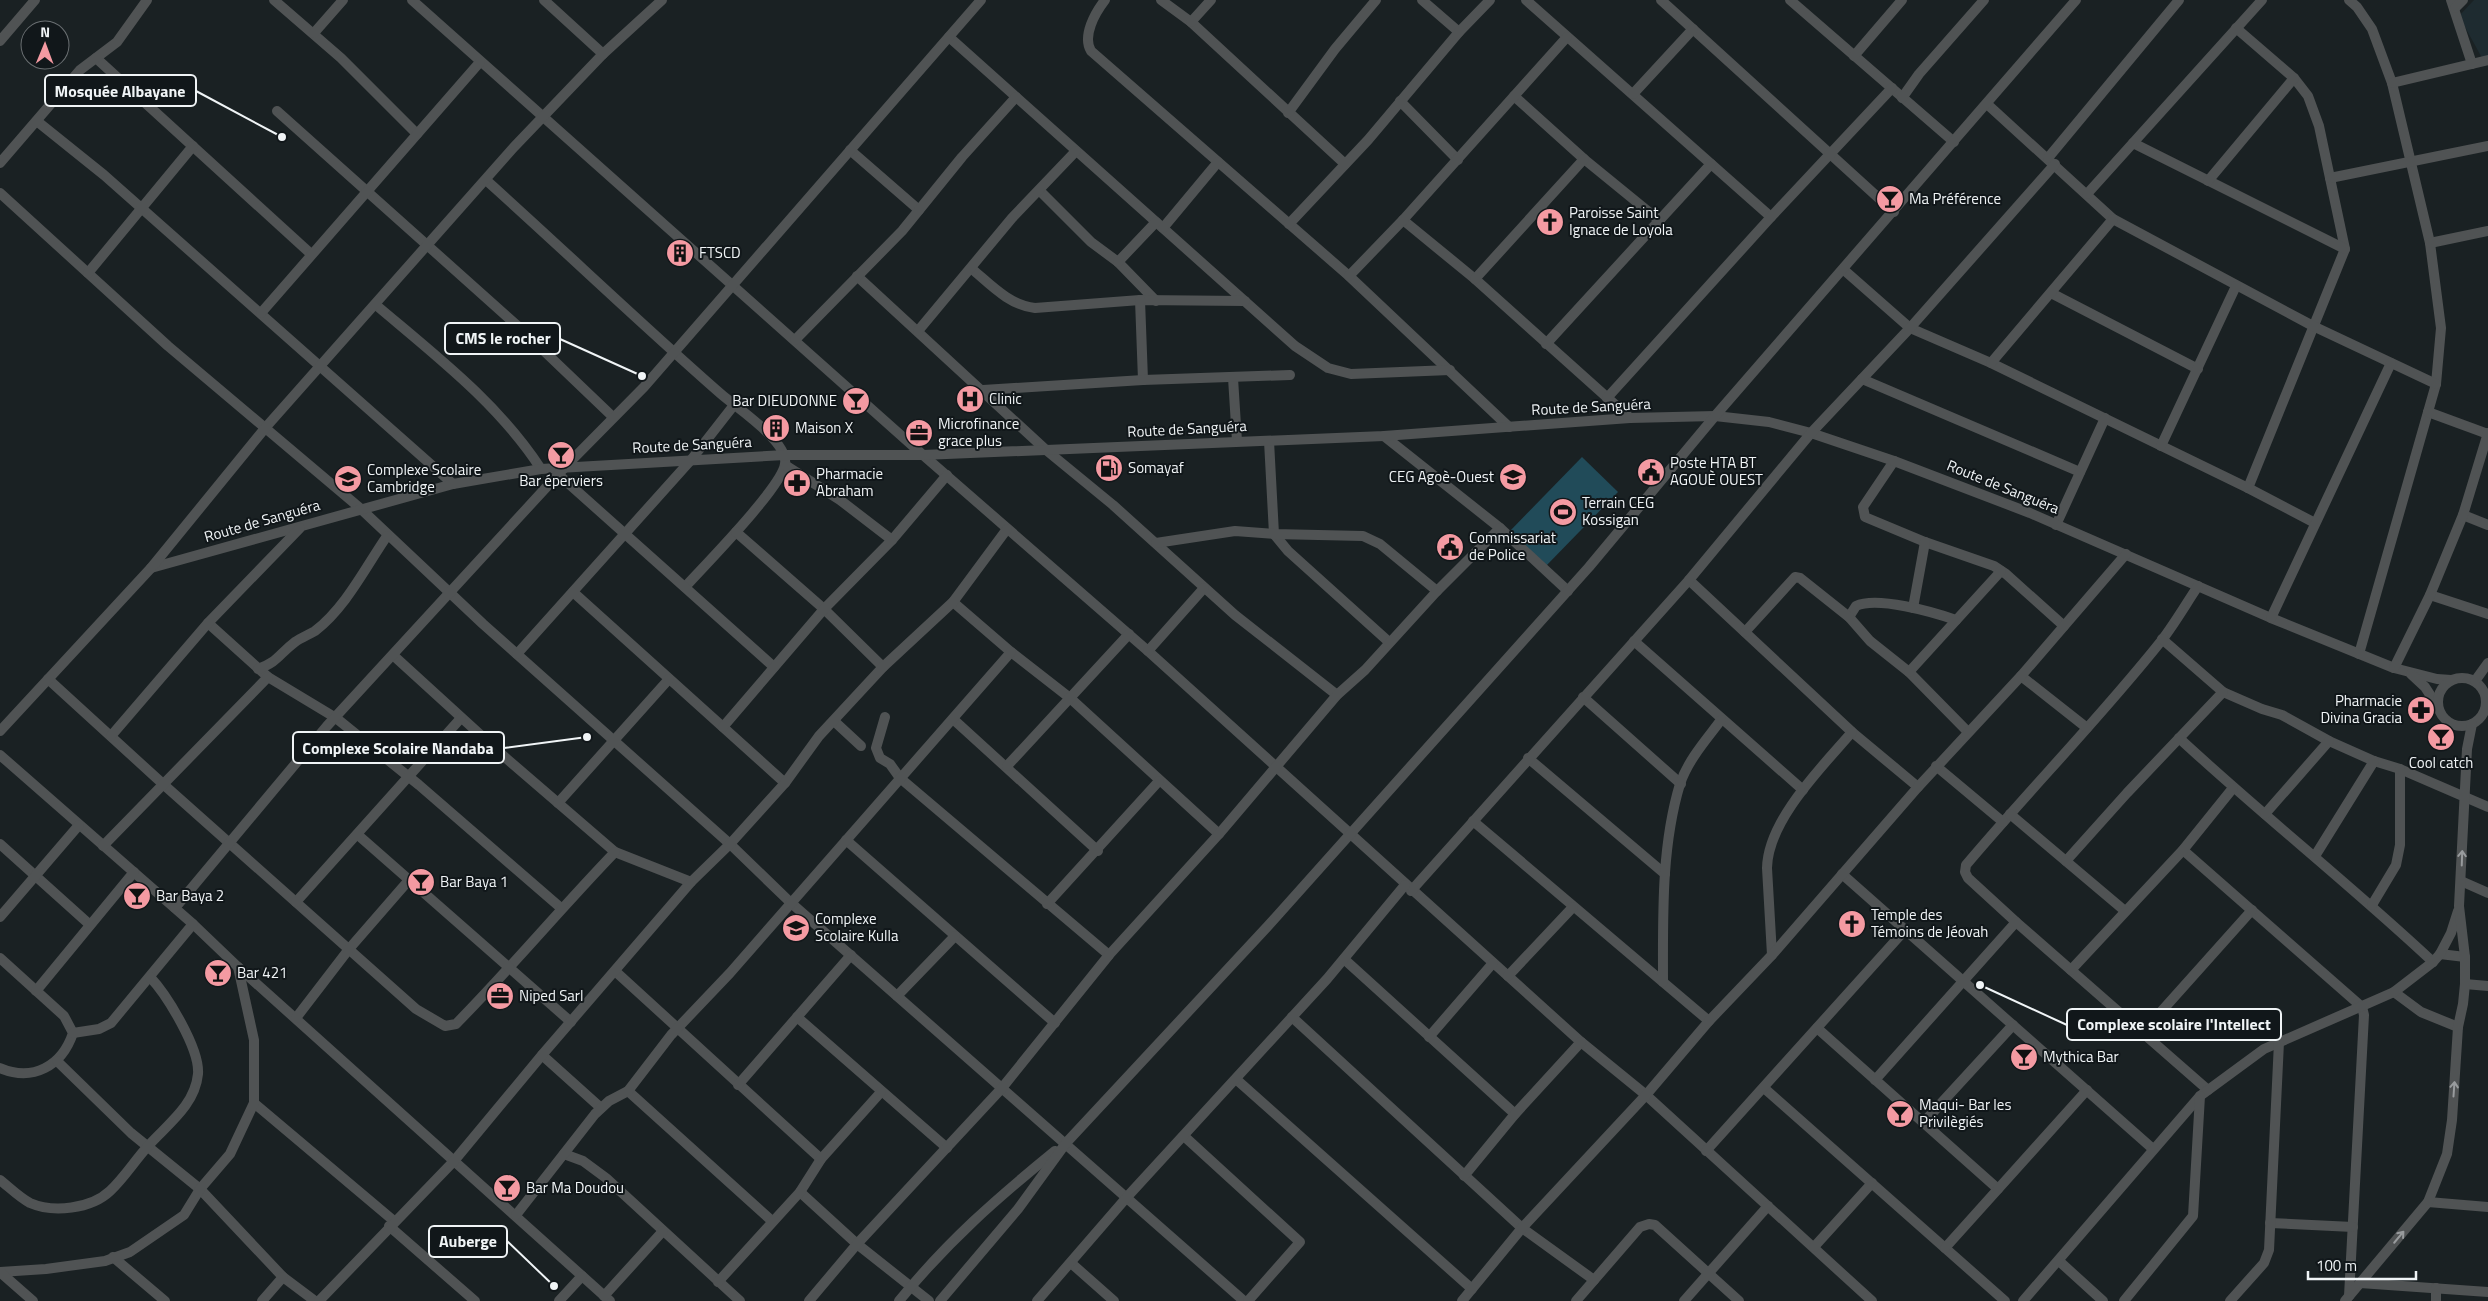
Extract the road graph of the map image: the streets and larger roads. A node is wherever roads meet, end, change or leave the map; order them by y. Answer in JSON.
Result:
{"nodes":[{"id":1,"x":35,"y":0,"type":"edge"},
{"id":2,"x":147,"y":0,"type":"edge"},
{"id":3,"x":274,"y":0,"type":"edge"},
{"id":4,"x":343,"y":0,"type":"edge"},
{"id":5,"x":412,"y":0,"type":"edge"},
{"id":6,"x":544,"y":0,"type":"edge"},
{"id":7,"x":662,"y":0,"type":"edge"},
{"id":8,"x":981,"y":0,"type":"edge"},
{"id":9,"x":1105,"y":0,"type":"edge"},
{"id":10,"x":1161,"y":0,"type":"edge"},
{"id":11,"x":1211,"y":0,"type":"edge"},
{"id":12,"x":1376,"y":0,"type":"edge"},
{"id":13,"x":1422,"y":0,"type":"edge"},
{"id":14,"x":1490,"y":0,"type":"edge"},
{"id":15,"x":1526,"y":0,"type":"edge"},
{"id":16,"x":1661,"y":0,"type":"edge"},
{"id":17,"x":1790,"y":0,"type":"edge"},
{"id":18,"x":1902,"y":0,"type":"edge"},
{"id":19,"x":1984,"y":0,"type":"edge"},
{"id":20,"x":2076,"y":0,"type":"edge"},
{"id":21,"x":2179,"y":0,"type":"edge"},
{"id":22,"x":2262,"y":0,"type":"edge"},
{"id":23,"x":2349,"y":0,"type":"edge"},
{"id":24,"x":2463,"y":0,"type":"edge"},
{"id":25,"x":2453,"y":4,"type":"edge"},
{"id":26,"x":1191,"y":22,"type":"junction"},
{"id":27,"x":2236,"y":28,"type":"junction"},
{"id":28,"x":1693,"y":29,"type":"junction"},
{"id":29,"x":1459,"y":32,"type":"junction"},
{"id":30,"x":314,"y":33,"type":"junction"},
{"id":31,"x":949,"y":37,"type":"junction"},
{"id":32,"x":1567,"y":37,"type":"junction"},
{"id":33,"x":0,"y":41,"type":"edge"},
{"id":34,"x":603,"y":54,"type":"junction"},
{"id":35,"x":1854,"y":56,"type":"junction"},
{"id":36,"x":96,"y":58,"type":"junction"},
{"id":37,"x":2488,"y":60,"type":"edge"},
{"id":38,"x":480,"y":62,"type":"junction"},
{"id":39,"x":2472,"y":64,"type":"junction"},
{"id":40,"x":2294,"y":78,"type":"junction"},
{"id":41,"x":2392,"y":83,"type":"junction"},
{"id":42,"x":1892,"y":88,"type":"junction"},
{"id":43,"x":1633,"y":94,"type":"junction"},
{"id":44,"x":1514,"y":96,"type":"junction"},
{"id":45,"x":1016,"y":97,"type":"junction"},
{"id":46,"x":1902,"y":98,"type":"junction"},
{"id":47,"x":1400,"y":101,"type":"junction"},
{"id":48,"x":1987,"y":104,"type":"junction"},
{"id":49,"x":277,"y":111,"type":"dead end"},
{"id":50,"x":1288,"y":113,"type":"junction"},
{"id":51,"x":542,"y":116,"type":"junction"},
{"id":52,"x":38,"y":122,"type":"junction"},
{"id":53,"x":417,"y":134,"type":"junction"},
{"id":54,"x":1954,"y":142,"type":"junction"},
{"id":55,"x":2133,"y":143,"type":"junction"},
{"id":56,"x":193,"y":146,"type":"junction"},
{"id":57,"x":2488,"y":146,"type":"edge"},
{"id":58,"x":850,"y":150,"type":"junction"},
{"id":59,"x":1076,"y":152,"type":"junction"},
{"id":60,"x":1832,"y":154,"type":"junction"},
{"id":61,"x":1584,"y":159,"type":"junction"},
{"id":62,"x":1458,"y":160,"type":"junction"},
{"id":63,"x":2051,"y":161,"type":"junction"},
{"id":64,"x":1218,"y":162,"type":"junction"},
{"id":65,"x":2410,"y":162,"type":"junction"},
{"id":66,"x":0,"y":163,"type":"edge"},
{"id":67,"x":1345,"y":164,"type":"junction"},
{"id":68,"x":1711,"y":164,"type":"junction"},
{"id":69,"x":2330,"y":178,"type":"junction"},
{"id":70,"x":486,"y":180,"type":"junction"},
{"id":71,"x":2208,"y":180,"type":"junction"},
{"id":72,"x":1040,"y":190,"type":"junction"},
{"id":73,"x":367,"y":191,"type":"junction"},
{"id":74,"x":0,"y":193,"type":"edge"},
{"id":75,"x":2087,"y":194,"type":"junction"},
{"id":76,"x":142,"y":210,"type":"junction"},
{"id":77,"x":919,"y":210,"type":"junction"},
{"id":78,"x":1894,"y":212,"type":"junction"},
{"id":79,"x":1771,"y":217,"type":"junction"},
{"id":80,"x":1403,"y":220,"type":"junction"},
{"id":81,"x":2113,"y":220,"type":"junction"},
{"id":82,"x":1660,"y":221,"type":"junction"},
{"id":83,"x":1289,"y":224,"type":"junction"},
{"id":84,"x":1160,"y":225,"type":"junction"},
{"id":85,"x":2488,"y":230,"type":"edge"},
{"id":86,"x":2430,"y":243,"type":"junction"},
{"id":87,"x":428,"y":246,"type":"junction"},
{"id":88,"x":2345,"y":249,"type":"junction"},
{"id":89,"x":311,"y":254,"type":"junction"},
{"id":90,"x":1118,"y":262,"type":"junction"},
{"id":91,"x":972,"y":270,"type":"junction"},
{"id":92,"x":1844,"y":270,"type":"junction"},
{"id":93,"x":88,"y":273,"type":"junction"},
{"id":94,"x":857,"y":276,"type":"junction"},
{"id":95,"x":1349,"y":276,"type":"junction"},
{"id":96,"x":1474,"y":279,"type":"junction"},
{"id":97,"x":734,"y":285,"type":"junction"},
{"id":98,"x":2236,"y":286,"type":"junction"},
{"id":99,"x":2051,"y":293,"type":"junction"},
{"id":100,"x":1140,"y":300,"type":"junction"},
{"id":101,"x":1156,"y":301,"type":"junction"},
{"id":102,"x":1245,"y":301,"type":"junction"},
{"id":103,"x":376,"y":305,"type":"junction"},
{"id":104,"x":261,"y":313,"type":"junction"},
{"id":105,"x":2313,"y":326,"type":"junction"},
{"id":106,"x":1910,"y":328,"type":"junction"},
{"id":107,"x":918,"y":331,"type":"junction"},
{"id":108,"x":795,"y":340,"type":"junction"},
{"id":109,"x":1546,"y":344,"type":"junction"},
{"id":110,"x":673,"y":352,"type":"junction"},
{"id":111,"x":1991,"y":363,"type":"junction"},
{"id":112,"x":2391,"y":363,"type":"junction"},
{"id":113,"x":322,"y":367,"type":"junction"},
{"id":114,"x":2198,"y":369,"type":"junction"},
{"id":115,"x":1450,"y":370,"type":"junction"},
{"id":116,"x":1290,"y":375,"type":"dead end"},
{"id":117,"x":1233,"y":378,"type":"junction"},
{"id":118,"x":1862,"y":379,"type":"junction"},
{"id":119,"x":1143,"y":380,"type":"junction"},
{"id":120,"x":2436,"y":384,"type":"junction"},
{"id":121,"x":983,"y":390,"type":"junction"},
{"id":122,"x":1607,"y":398,"type":"junction"},
{"id":123,"x":734,"y":405,"type":"junction"},
{"id":124,"x":2428,"y":412,"type":"junction"},
{"id":125,"x":1715,"y":416,"type":"junction"},
{"id":126,"x":613,"y":417,"type":"junction"},
{"id":127,"x":1630,"y":418,"type":"junction"},
{"id":128,"x":2105,"y":418,"type":"junction"},
{"id":129,"x":266,"y":427,"type":"junction"},
{"id":130,"x":1509,"y":427,"type":"junction"},
{"id":131,"x":1811,"y":433,"type":"junction"},
{"id":132,"x":2488,"y":433,"type":"edge"},
{"id":133,"x":1384,"y":436,"type":"junction"},
{"id":134,"x":1269,"y":440,"type":"junction"},
{"id":135,"x":1237,"y":441,"type":"junction"},
{"id":136,"x":2161,"y":446,"type":"junction"},
{"id":137,"x":1046,"y":450,"type":"junction"},
{"id":138,"x":923,"y":455,"type":"junction"},
{"id":139,"x":691,"y":460,"type":"junction"},
{"id":140,"x":785,"y":460,"type":"junction"},
{"id":141,"x":1894,"y":461,"type":"junction"},
{"id":142,"x":541,"y":469,"type":"junction"},
{"id":143,"x":561,"y":472,"type":"junction"},
{"id":144,"x":2080,"y":472,"type":"junction"},
{"id":145,"x":947,"y":475,"type":"junction"},
{"id":146,"x":453,"y":484,"type":"junction"},
{"id":147,"x":2248,"y":488,"type":"junction"},
{"id":148,"x":360,"y":508,"type":"junction"},
{"id":149,"x":2463,"y":515,"type":"junction"},
{"id":150,"x":2315,"y":523,"type":"junction"},
{"id":151,"x":2056,"y":525,"type":"junction"},
{"id":152,"x":2488,"y":525,"type":"edge"},
{"id":153,"x":301,"y":527,"type":"junction"},
{"id":154,"x":1500,"y":528,"type":"junction"},
{"id":155,"x":1007,"y":529,"type":"junction"},
{"id":156,"x":736,"y":532,"type":"junction"},
{"id":157,"x":625,"y":533,"type":"junction"},
{"id":158,"x":1274,"y":534,"type":"junction"},
{"id":159,"x":387,"y":536,"type":"junction"},
{"id":160,"x":892,"y":540,"type":"junction"},
{"id":161,"x":1925,"y":542,"type":"junction"},
{"id":162,"x":1156,"y":543,"type":"junction"},
{"id":163,"x":2126,"y":554,"type":"junction"},
{"id":164,"x":150,"y":568,"type":"junction"},
{"id":165,"x":2001,"y":571,"type":"junction"},
{"id":166,"x":1689,"y":580,"type":"junction"},
{"id":167,"x":2198,"y":586,"type":"junction"},
{"id":168,"x":685,"y":587,"type":"junction"},
{"id":169,"x":1204,"y":588,"type":"junction"},
{"id":170,"x":1437,"y":591,"type":"junction"},
{"id":171,"x":1568,"y":591,"type":"junction"},
{"id":172,"x":572,"y":592,"type":"junction"},
{"id":173,"x":450,"y":594,"type":"junction"},
{"id":174,"x":2430,"y":595,"type":"junction"},
{"id":175,"x":953,"y":602,"type":"junction"},
{"id":176,"x":1913,"y":608,"type":"junction"},
{"id":177,"x":824,"y":609,"type":"junction"},
{"id":178,"x":2488,"y":614,"type":"edge"},
{"id":179,"x":1849,"y":617,"type":"junction"},
{"id":180,"x":2271,"y":618,"type":"junction"},
{"id":181,"x":1956,"y":620,"type":"junction"},
{"id":182,"x":208,"y":623,"type":"junction"},
{"id":183,"x":2064,"y":626,"type":"junction"},
{"id":184,"x":1744,"y":632,"type":"junction"},
{"id":185,"x":1129,"y":634,"type":"junction"},
{"id":186,"x":2162,"y":639,"type":"junction"},
{"id":187,"x":1634,"y":640,"type":"junction"},
{"id":188,"x":1388,"y":642,"type":"junction"},
{"id":189,"x":1148,"y":651,"type":"junction"},
{"id":190,"x":1011,"y":652,"type":"junction"},
{"id":191,"x":517,"y":654,"type":"junction"},
{"id":192,"x":2359,"y":654,"type":"junction"},
{"id":193,"x":394,"y":656,"type":"junction"},
{"id":194,"x":2488,"y":663,"type":"edge"},
{"id":195,"x":774,"y":667,"type":"junction"},
{"id":196,"x":883,"y":668,"type":"junction"},
{"id":197,"x":2394,"y":668,"type":"junction"},
{"id":198,"x":258,"y":669,"type":"junction"},
{"id":199,"x":1909,"y":672,"type":"junction"},
{"id":200,"x":2410,"y":673,"type":"junction"},
{"id":201,"x":2021,"y":676,"type":"junction"},
{"id":202,"x":268,"y":677,"type":"junction"},
{"id":203,"x":48,"y":679,"type":"junction"},
{"id":204,"x":669,"y":680,"type":"junction"},
{"id":205,"x":2451,"y":680,"type":"junction"},
{"id":206,"x":2475,"y":681,"type":"junction"},
{"id":207,"x":2223,"y":692,"type":"junction"},
{"id":208,"x":1337,"y":695,"type":"junction"},
{"id":209,"x":1583,"y":697,"type":"junction"},
{"id":210,"x":1070,"y":698,"type":"junction"},
{"id":211,"x":2487,"y":699,"type":"edge"},
{"id":212,"x":2439,"y":708,"type":"junction"},
{"id":213,"x":885,"y":717,"type":"dead end"},
{"id":214,"x":336,"y":718,"type":"junction"},
{"id":215,"x":461,"y":718,"type":"junction"},
{"id":216,"x":953,"y":719,"type":"junction"},
{"id":217,"x":1721,"y":720,"type":"junction"},
{"id":218,"x":834,"y":721,"type":"junction"},
{"id":219,"x":2480,"y":721,"type":"edge"},
{"id":220,"x":2456,"y":725,"type":"junction"},
{"id":221,"x":722,"y":727,"type":"junction"},
{"id":222,"x":2087,"y":728,"type":"junction"},
{"id":223,"x":0,"y":731,"type":"edge"},
{"id":224,"x":1852,"y":732,"type":"junction"},
{"id":225,"x":1968,"y":732,"type":"junction"},
{"id":226,"x":111,"y":736,"type":"junction"},
{"id":227,"x":2179,"y":738,"type":"junction"},
{"id":228,"x":613,"y":740,"type":"junction"},
{"id":229,"x":2328,"y":741,"type":"junction"},
{"id":230,"x":861,"y":746,"type":"dead end"},
{"id":231,"x":2467,"y":749,"type":"junction"},
{"id":232,"x":0,"y":755,"type":"edge"},
{"id":233,"x":1528,"y":758,"type":"junction"},
{"id":234,"x":2374,"y":761,"type":"junction"},
{"id":235,"x":1007,"y":766,"type":"junction"},
{"id":236,"x":1936,"y":766,"type":"junction"},
{"id":237,"x":1277,"y":767,"type":"junction"},
{"id":238,"x":2400,"y":768,"type":"junction"},
{"id":239,"x":409,"y":777,"type":"junction"},
{"id":240,"x":900,"y":778,"type":"junction"},
{"id":241,"x":1159,"y":781,"type":"junction"},
{"id":242,"x":785,"y":783,"type":"junction"},
{"id":243,"x":163,"y":784,"type":"junction"},
{"id":244,"x":1681,"y":784,"type":"junction"},
{"id":245,"x":1918,"y":786,"type":"junction"},
{"id":246,"x":2233,"y":788,"type":"junction"},
{"id":247,"x":1803,"y":790,"type":"junction"},
{"id":248,"x":2464,"y":797,"type":"junction"},
{"id":249,"x":558,"y":803,"type":"junction"},
{"id":250,"x":2488,"y":806,"type":"edge"},
{"id":251,"x":2265,"y":814,"type":"junction"},
{"id":252,"x":2006,"y":818,"type":"junction"},
{"id":253,"x":1473,"y":821,"type":"junction"},
{"id":254,"x":78,"y":825,"type":"junction"},
{"id":255,"x":1219,"y":834,"type":"junction"},
{"id":256,"x":358,"y":835,"type":"junction"},
{"id":257,"x":1350,"y":836,"type":"junction"},
{"id":258,"x":846,"y":840,"type":"junction"},
{"id":259,"x":0,"y":844,"type":"edge"},
{"id":260,"x":230,"y":844,"type":"junction"},
{"id":261,"x":730,"y":844,"type":"junction"},
{"id":262,"x":103,"y":846,"type":"junction"},
{"id":263,"x":2182,"y":850,"type":"junction"},
{"id":264,"x":1098,"y":851,"type":"junction"},
{"id":265,"x":615,"y":852,"type":"junction"},
{"id":266,"x":2315,"y":856,"type":"junction"},
{"id":267,"x":2066,"y":861,"type":"junction"},
{"id":268,"x":134,"y":872,"type":"junction"},
{"id":269,"x":1665,"y":874,"type":"junction"},
{"id":270,"x":1842,"y":874,"type":"junction"},
{"id":271,"x":35,"y":875,"type":"junction"},
{"id":272,"x":408,"y":880,"type":"junction"},
{"id":273,"x":2462,"y":881,"type":"junction"},
{"id":274,"x":691,"y":882,"type":"junction"},
{"id":275,"x":1408,"y":888,"type":"junction"},
{"id":276,"x":2488,"y":893,"type":"edge"},
{"id":277,"x":296,"y":902,"type":"junction"},
{"id":278,"x":790,"y":902,"type":"junction"},
{"id":279,"x":1047,"y":904,"type":"junction"},
{"id":280,"x":2372,"y":904,"type":"junction"},
{"id":281,"x":1573,"y":906,"type":"junction"},
{"id":282,"x":2459,"y":906,"type":"junction"},
{"id":283,"x":175,"y":908,"type":"junction"},
{"id":284,"x":561,"y":908,"type":"junction"},
{"id":285,"x":2252,"y":910,"type":"junction"},
{"id":286,"x":2125,"y":911,"type":"junction"},
{"id":287,"x":0,"y":917,"type":"edge"},
{"id":288,"x":2016,"y":922,"type":"junction"},
{"id":289,"x":90,"y":924,"type":"junction"},
{"id":290,"x":193,"y":924,"type":"junction"},
{"id":291,"x":1905,"y":930,"type":"junction"},
{"id":292,"x":955,"y":936,"type":"junction"},
{"id":293,"x":349,"y":949,"type":"junction"},
{"id":294,"x":850,"y":955,"type":"junction"},
{"id":295,"x":1109,"y":955,"type":"junction"},
{"id":296,"x":1772,"y":955,"type":"junction"},
{"id":297,"x":2465,"y":957,"type":"junction"},
{"id":298,"x":0,"y":958,"type":"edge"},
{"id":299,"x":1344,"y":958,"type":"junction"},
{"id":300,"x":2437,"y":958,"type":"junction"},
{"id":301,"x":1493,"y":963,"type":"junction"},
{"id":302,"x":238,"y":967,"type":"junction"},
{"id":303,"x":510,"y":969,"type":"junction"},
{"id":304,"x":2071,"y":970,"type":"junction"},
{"id":305,"x":615,"y":971,"type":"junction"},
{"id":306,"x":1508,"y":976,"type":"junction"},
{"id":307,"x":150,"y":977,"type":"junction"},
{"id":308,"x":1963,"y":981,"type":"junction"},
{"id":309,"x":1663,"y":982,"type":"junction"},
{"id":310,"x":2465,"y":984,"type":"junction"},
{"id":311,"x":2488,"y":986,"type":"edge"},
{"id":312,"x":36,"y":991,"type":"junction"},
{"id":313,"x":2394,"y":992,"type":"junction"},
{"id":314,"x":897,"y":996,"type":"junction"},
{"id":315,"x":2362,"y":1007,"type":"junction"},
{"id":316,"x":797,"y":1017,"type":"junction"},
{"id":317,"x":1292,"y":1017,"type":"junction"},
{"id":318,"x":296,"y":1018,"type":"junction"},
{"id":319,"x":571,"y":1022,"type":"junction"},
{"id":320,"x":1710,"y":1022,"type":"junction"},
{"id":321,"x":1055,"y":1023,"type":"junction"},
{"id":322,"x":2013,"y":1024,"type":"junction"},
{"id":323,"x":2458,"y":1027,"type":"junction"},
{"id":324,"x":1817,"y":1028,"type":"junction"},
{"id":325,"x":677,"y":1029,"type":"junction"},
{"id":326,"x":73,"y":1033,"type":"junction"},
{"id":327,"x":2142,"y":1033,"type":"junction"},
{"id":328,"x":1429,"y":1037,"type":"junction"},
{"id":329,"x":1581,"y":1042,"type":"junction"},
{"id":330,"x":2279,"y":1042,"type":"junction"},
{"id":331,"x":542,"y":1055,"type":"junction"},
{"id":332,"x":57,"y":1061,"type":"junction"},
{"id":333,"x":0,"y":1068,"type":"edge"},
{"id":334,"x":1237,"y":1080,"type":"junction"},
{"id":335,"x":1875,"y":1080,"type":"junction"},
{"id":336,"x":738,"y":1085,"type":"junction"},
{"id":337,"x":1002,"y":1088,"type":"junction"},
{"id":338,"x":1764,"y":1088,"type":"junction"},
{"id":339,"x":2087,"y":1090,"type":"junction"},
{"id":340,"x":628,"y":1091,"type":"junction"},
{"id":341,"x":881,"y":1092,"type":"junction"},
{"id":342,"x":2204,"y":1093,"type":"junction"},
{"id":343,"x":1646,"y":1095,"type":"junction"},
{"id":344,"x":254,"y":1103,"type":"junction"},
{"id":345,"x":601,"y":1108,"type":"junction"},
{"id":346,"x":1515,"y":1114,"type":"junction"},
{"id":347,"x":1924,"y":1123,"type":"junction"},
{"id":348,"x":1185,"y":1137,"type":"junction"},
{"id":349,"x":1066,"y":1143,"type":"junction"},
{"id":350,"x":148,"y":1146,"type":"junction"},
{"id":351,"x":948,"y":1148,"type":"junction"},
{"id":352,"x":2153,"y":1149,"type":"junction"},
{"id":353,"x":1706,"y":1151,"type":"junction"},
{"id":354,"x":564,"y":1154,"type":"junction"},
{"id":355,"x":821,"y":1159,"type":"junction"},
{"id":356,"x":454,"y":1162,"type":"junction"},
{"id":357,"x":1464,"y":1176,"type":"junction"},
{"id":358,"x":0,"y":1180,"type":"edge"},
{"id":359,"x":1872,"y":1184,"type":"junction"},
{"id":360,"x":200,"y":1189,"type":"junction"},
{"id":361,"x":1998,"y":1189,"type":"junction"},
{"id":362,"x":800,"y":1192,"type":"junction"},
{"id":363,"x":1128,"y":1197,"type":"junction"},
{"id":364,"x":2428,"y":1202,"type":"junction"},
{"id":365,"x":1768,"y":1206,"type":"junction"},
{"id":366,"x":2488,"y":1207,"type":"edge"},
{"id":367,"x":516,"y":1215,"type":"junction"},
{"id":368,"x":772,"y":1222,"type":"junction"},
{"id":369,"x":2270,"y":1223,"type":"junction"},
{"id":370,"x":392,"y":1224,"type":"junction"},
{"id":371,"x":2353,"y":1227,"type":"junction"},
{"id":372,"x":1522,"y":1228,"type":"junction"},
{"id":373,"x":663,"y":1232,"type":"junction"},
{"id":374,"x":857,"y":1244,"type":"junction"},
{"id":375,"x":1814,"y":1248,"type":"junction"},
{"id":376,"x":1945,"y":1248,"type":"junction"},
{"id":377,"x":113,"y":1257,"type":"junction"},
{"id":378,"x":2058,"y":1261,"type":"junction"},
{"id":379,"x":1071,"y":1263,"type":"junction"},
{"id":380,"x":0,"y":1272,"type":"edge"},
{"id":381,"x":1709,"y":1273,"type":"junction"},
{"id":382,"x":582,"y":1276,"type":"junction"},
{"id":383,"x":284,"y":1277,"type":"junction"},
{"id":384,"x":1594,"y":1280,"type":"junction"},
{"id":385,"x":718,"y":1282,"type":"junction"},
{"id":386,"x":2360,"y":1283,"type":"junction"},
{"id":387,"x":911,"y":1287,"type":"junction"},
{"id":388,"x":2436,"y":1288,"type":"junction"},
{"id":389,"x":1472,"y":1289,"type":"junction"},
{"id":390,"x":2488,"y":1292,"type":"edge"},
{"id":391,"x":607,"y":1299,"type":"edge"},
{"id":392,"x":2347,"y":1299,"type":"edge"},
{"id":393,"x":33,"y":1301,"type":"edge"},
{"id":394,"x":164,"y":1301,"type":"edge"},
{"id":395,"x":262,"y":1301,"type":"edge"},
{"id":396,"x":317,"y":1301,"type":"edge"},
{"id":397,"x":475,"y":1301,"type":"edge"},
{"id":398,"x":559,"y":1301,"type":"edge"},
{"id":399,"x":740,"y":1301,"type":"edge"},
{"id":400,"x":809,"y":1301,"type":"edge"},
{"id":401,"x":899,"y":1301,"type":"edge"},
{"id":402,"x":929,"y":1301,"type":"edge"},
{"id":403,"x":940,"y":1301,"type":"edge"},
{"id":404,"x":1037,"y":1301,"type":"edge"},
{"id":405,"x":1114,"y":1301,"type":"edge"},
{"id":406,"x":1244,"y":1301,"type":"edge"},
{"id":407,"x":1248,"y":1301,"type":"edge"},
{"id":408,"x":1462,"y":1301,"type":"edge"},
{"id":409,"x":1576,"y":1301,"type":"edge"},
{"id":410,"x":1684,"y":1301,"type":"edge"},
{"id":411,"x":1739,"y":1301,"type":"edge"},
{"id":412,"x":1872,"y":1301,"type":"edge"},
{"id":413,"x":2005,"y":1301,"type":"edge"},
{"id":414,"x":2023,"y":1301,"type":"edge"},
{"id":415,"x":2104,"y":1301,"type":"edge"},
{"id":416,"x":2124,"y":1301,"type":"edge"},
{"id":417,"x":2230,"y":1301,"type":"edge"},
{"id":418,"x":2436,"y":1301,"type":"edge"}],
"edges":[{"from":1,"to":33,"type":"street"},
{"from":2,"to":36,"type":"street"},
{"from":3,"to":30,"type":"street"},
{"from":4,"to":30,"type":"street"},
{"from":5,"to":38,"type":"street"},
{"from":6,"to":34,"type":"street"},
{"from":7,"to":34,"type":"street"},
{"from":8,"to":31,"type":"street"},
{"from":9,"to":64,"type":"street"},
{"from":10,"to":26,"type":"street"},
{"from":11,"to":26,"type":"street"},
{"from":12,"to":50,"type":"street"},
{"from":13,"to":29,"type":"street"},
{"from":14,"to":29,"type":"street"},
{"from":15,"to":32,"type":"street"},
{"from":16,"to":28,"type":"street"},
{"from":17,"to":35,"type":"street"},
{"from":18,"to":35,"type":"street"},
{"from":19,"to":46,"type":"street"},
{"from":20,"to":48,"type":"street"},
{"from":21,"to":63,"type":"street"},
{"from":22,"to":27,"type":"street"},
{"from":23,"to":41,"type":"street"},
{"from":24,"to":25,"type":"street"},
{"from":25,"to":39,"type":"street"},
{"from":26,"to":50,"type":"street"},
{"from":27,"to":40,"type":"street"},
{"from":27,"to":55,"type":"street"},
{"from":28,"to":43,"type":"street"},
{"from":28,"to":60,"type":"street"},
{"from":29,"to":47,"type":"street"},
{"from":30,"to":53,"type":"street"},
{"from":31,"to":45,"type":"street"},
{"from":31,"to":58,"type":"street"},
{"from":32,"to":43,"type":"street"},
{"from":32,"to":44,"type":"street"},
{"from":34,"to":51,"type":"street"},
{"from":35,"to":42,"type":"street"},
{"from":36,"to":52,"type":"street"},
{"from":36,"to":56,"type":"street"},
{"from":37,"to":39,"type":"street"},
{"from":38,"to":51,"type":"street"},
{"from":38,"to":53,"type":"street"},
{"from":39,"to":41,"type":"street"},
{"from":40,"to":69,"type":"street"},
{"from":40,"to":71,"type":"street"},
{"from":41,"to":65,"type":"street"},
{"from":42,"to":46,"type":"street"},
{"from":42,"to":60,"type":"street"},
{"from":43,"to":68,"type":"street"},
{"from":44,"to":61,"type":"street"},
{"from":44,"to":62,"type":"street"},
{"from":45,"to":59,"type":"street"},
{"from":45,"to":77,"type":"street"},
{"from":46,"to":54,"type":"street"},
{"from":47,"to":62,"type":"street"},
{"from":47,"to":67,"type":"street"},
{"from":48,"to":54,"type":"street"},
{"from":48,"to":63,"type":"street"},
{"from":49,"to":73,"type":"street"},
{"from":50,"to":67,"type":"street"},
{"from":51,"to":70,"type":"street"},
{"from":51,"to":97,"type":"street"},
{"from":52,"to":66,"type":"street"},
{"from":52,"to":76,"type":"street"},
{"from":53,"to":73,"type":"street"},
{"from":54,"to":78,"type":"street"},
{"from":55,"to":71,"type":"street"},
{"from":55,"to":75,"type":"street"},
{"from":56,"to":76,"type":"street"},
{"from":56,"to":89,"type":"street"},
{"from":57,"to":65,"type":"street"},
{"from":58,"to":77,"type":"street"},
{"from":58,"to":97,"type":"street"},
{"from":59,"to":72,"type":"street"},
{"from":59,"to":84,"type":"street"},
{"from":60,"to":78,"type":"street"},
{"from":60,"to":79,"type":"street"},
{"from":61,"to":82,"type":"street"},
{"from":61,"to":96,"type":"street"},
{"from":62,"to":80,"type":"street"},
{"from":63,"to":75,"type":"street"},
{"from":63,"to":106,"type":"street"},
{"from":64,"to":83,"type":"street"},
{"from":64,"to":84,"type":"street"},
{"from":65,"to":69,"type":"street"},
{"from":65,"to":86,"type":"street"},
{"from":67,"to":83,"type":"street"},
{"from":68,"to":79,"type":"street"},
{"from":68,"to":82,"type":"street"},
{"from":69,"to":88,"type":"street"},
{"from":70,"to":87,"type":"street"},
{"from":70,"to":110,"type":"street"},
{"from":71,"to":88,"type":"street"},
{"from":72,"to":90,"type":"street"},
{"from":72,"to":91,"type":"street"},
{"from":73,"to":87,"type":"street"},
{"from":73,"to":89,"type":"street"},
{"from":74,"to":93,"type":"street"},
{"from":75,"to":81,"type":"street"},
{"from":76,"to":93,"type":"street"},
{"from":76,"to":104,"type":"street"},
{"from":77,"to":94,"type":"street"},
{"from":78,"to":92,"type":"street"},
{"from":79,"to":122,"type":"street"},
{"from":80,"to":95,"type":"street"},
{"from":80,"to":96,"type":"street"},
{"from":81,"to":98,"type":"street"},
{"from":81,"to":99,"type":"street"},
{"from":82,"to":109,"type":"street"},
{"from":83,"to":95,"type":"street"},
{"from":84,"to":90,"type":"street"},
{"from":84,"to":102,"type":"street"},
{"from":85,"to":86,"type":"street"},
{"from":86,"to":120,"type":"street"},
{"from":87,"to":103,"type":"street"},
{"from":87,"to":126,"type":"street"},
{"from":88,"to":105,"type":"street"},
{"from":89,"to":104,"type":"street"},
{"from":90,"to":101,"type":"street"},
{"from":91,"to":100,"type":"street"},
{"from":91,"to":107,"type":"street"},
{"from":92,"to":106,"type":"street"},
{"from":92,"to":125,"type":"street"},
{"from":93,"to":129,"type":"street"},
{"from":94,"to":107,"type":"street"},
{"from":94,"to":108,"type":"street"},
{"from":95,"to":115,"type":"street"},
{"from":96,"to":109,"type":"street"},
{"from":97,"to":108,"type":"street"},
{"from":97,"to":110,"type":"street"},
{"from":98,"to":105,"type":"street"},
{"from":98,"to":114,"type":"street"},
{"from":99,"to":111,"type":"street"},
{"from":99,"to":114,"type":"street"},
{"from":100,"to":101,"type":"street"},
{"from":100,"to":119,"type":"street"},
{"from":101,"to":102,"type":"street"},
{"from":102,"to":115,"type":"street"},
{"from":103,"to":113,"type":"street"},
{"from":103,"to":142,"type":"street"},
{"from":104,"to":113,"type":"street"},
{"from":105,"to":112,"type":"street"},
{"from":105,"to":147,"type":"street"},
{"from":106,"to":111,"type":"street"},
{"from":106,"to":118,"type":"street"},
{"from":107,"to":121,"type":"street"},
{"from":108,"to":138,"type":"street"},
{"from":109,"to":122,"type":"street"},
{"from":110,"to":123,"type":"street"},
{"from":110,"to":126,"type":"street"},
{"from":111,"to":128,"type":"street"},
{"from":112,"to":120,"type":"street"},
{"from":112,"to":150,"type":"street"},
{"from":113,"to":129,"type":"street"},
{"from":113,"to":146,"type":"street"},
{"from":114,"to":136,"type":"street"},
{"from":115,"to":130,"type":"street"},
{"from":116,"to":117,"type":"street"},
{"from":117,"to":119,"type":"street"},
{"from":117,"to":135,"type":"street"},
{"from":118,"to":131,"type":"street"},
{"from":118,"to":144,"type":"street"},
{"from":119,"to":121,"type":"street"},
{"from":120,"to":124,"type":"street"},
{"from":121,"to":137,"type":"street"},
{"from":122,"to":127,"type":"street"},
{"from":123,"to":139,"type":"street"},
{"from":123,"to":140,"type":"street"},
{"from":124,"to":132,"type":"street"},
{"from":124,"to":192,"type":"street"},
{"from":125,"to":127,"type":"street","name":"Route de Sanguéra"},
{"from":125,"to":131,"type":"street","name":"Route de Sanguéra"},
{"from":125,"to":171,"type":"street"},
{"from":126,"to":143,"type":"street"},
{"from":127,"to":130,"type":"street","name":"Route de Sanguéra"},
{"from":128,"to":136,"type":"street"},
{"from":128,"to":144,"type":"street"},
{"from":129,"to":148,"type":"street"},
{"from":129,"to":164,"type":"street"},
{"from":130,"to":133,"type":"street","name":"Route de Sanguéra"},
{"from":131,"to":141,"type":"street","name":"Route de Sanguéra"},
{"from":131,"to":166,"type":"street"},
{"from":132,"to":149,"type":"street"},
{"from":133,"to":134,"type":"street","name":"Route de Sanguéra"},
{"from":133,"to":154,"type":"street"},
{"from":134,"to":135,"type":"street","name":"Route de Sanguéra"},
{"from":134,"to":158,"type":"street"},
{"from":135,"to":137,"type":"street","name":"Route de Sanguéra"},
{"from":136,"to":147,"type":"street"},
{"from":137,"to":138,"type":"street","name":"Route de Sanguéra"},
{"from":137,"to":162,"type":"street"},
{"from":138,"to":140,"type":"street","name":"Route de Sanguéra"},
{"from":138,"to":145,"type":"street"},
{"from":139,"to":140,"type":"street","name":"Route de Sanguéra"},
{"from":139,"to":143,"type":"street","name":"Route de Sanguéra"},
{"from":139,"to":157,"type":"street"},
{"from":140,"to":156,"type":"street"},
{"from":140,"to":160,"type":"street"},
{"from":141,"to":151,"type":"street","name":"Route de Sanguéra"},
{"from":141,"to":161,"type":"street"},
{"from":142,"to":143,"type":"street","name":"Route de Sanguéra"},
{"from":142,"to":146,"type":"street","name":"Route de Sanguéra"},
{"from":143,"to":157,"type":"street"},
{"from":143,"to":173,"type":"street"},
{"from":144,"to":151,"type":"street"},
{"from":145,"to":155,"type":"street"},
{"from":145,"to":160,"type":"street"},
{"from":146,"to":148,"type":"street","name":"Route de Sanguéra"},
{"from":147,"to":150,"type":"street"},
{"from":148,"to":153,"type":"street","name":"Route de Sanguéra"},
{"from":148,"to":159,"type":"street"},
{"from":149,"to":152,"type":"street"},
{"from":149,"to":174,"type":"street"},
{"from":150,"to":180,"type":"street"},
{"from":151,"to":163,"type":"street","name":"Route de Sanguéra"},
{"from":153,"to":164,"type":"street","name":"Route de Sanguéra"},
{"from":153,"to":182,"type":"street"},
{"from":154,"to":170,"type":"street"},
{"from":154,"to":171,"type":"street"},
{"from":155,"to":175,"type":"street"},
{"from":155,"to":185,"type":"street"},
{"from":156,"to":168,"type":"street"},
{"from":156,"to":177,"type":"street"},
{"from":157,"to":168,"type":"street"},
{"from":157,"to":172,"type":"street"},
{"from":158,"to":162,"type":"street"},
{"from":158,"to":170,"type":"street"},
{"from":158,"to":188,"type":"street"},
{"from":159,"to":173,"type":"street"},
{"from":159,"to":198,"type":"street"},
{"from":160,"to":177,"type":"street"},
{"from":161,"to":165,"type":"street"},
{"from":161,"to":176,"type":"street"},
{"from":162,"to":169,"type":"street"},
{"from":163,"to":167,"type":"street","name":"Route de Sanguéra"},
{"from":163,"to":183,"type":"street"},
{"from":164,"to":203,"type":"street"},
{"from":165,"to":181,"type":"street"},
{"from":165,"to":183,"type":"street"},
{"from":166,"to":184,"type":"street"},
{"from":166,"to":187,"type":"street"},
{"from":167,"to":180,"type":"street","name":"Route de Sanguéra"},
{"from":167,"to":186,"type":"street"},
{"from":168,"to":195,"type":"street"},
{"from":169,"to":189,"type":"street"},
{"from":169,"to":208,"type":"street"},
{"from":170,"to":188,"type":"street"},
{"from":171,"to":257,"type":"street"},
{"from":172,"to":191,"type":"street"},
{"from":172,"to":204,"type":"street"},
{"from":173,"to":191,"type":"street"},
{"from":173,"to":193,"type":"street"},
{"from":174,"to":178,"type":"street"},
{"from":174,"to":197,"type":"street"},
{"from":175,"to":190,"type":"street"},
{"from":175,"to":196,"type":"street"},
{"from":176,"to":179,"type":"street"},
{"from":176,"to":181,"type":"street"},
{"from":177,"to":195,"type":"street"},
{"from":177,"to":196,"type":"street"},
{"from":179,"to":184,"type":"street"},
{"from":179,"to":199,"type":"street"},
{"from":180,"to":192,"type":"street","name":"Route de Sanguéra"},
{"from":181,"to":199,"type":"street"},
{"from":182,"to":198,"type":"street"},
{"from":182,"to":226,"type":"street"},
{"from":183,"to":201,"type":"street"},
{"from":184,"to":224,"type":"street"},
{"from":185,"to":189,"type":"street"},
{"from":185,"to":210,"type":"street"},
{"from":186,"to":207,"type":"street"},
{"from":186,"to":222,"type":"street"},
{"from":187,"to":209,"type":"street"},
{"from":187,"to":217,"type":"street"},
{"from":188,"to":208,"type":"street"},
{"from":189,"to":237,"type":"street"},
{"from":190,"to":210,"type":"street"},
{"from":190,"to":216,"type":"street"},
{"from":191,"to":228,"type":"street"},
{"from":192,"to":197,"type":"street","name":"Route de Sanguéra"},
{"from":193,"to":214,"type":"street"},
{"from":193,"to":215,"type":"street"},
{"from":194,"to":206,"type":"street"},
{"from":195,"to":221,"type":"street"},
{"from":196,"to":218,"type":"street"},
{"from":197,"to":200,"type":"street","name":"Route de Sanguéra"},
{"from":198,"to":202,"type":"street"},
{"from":199,"to":225,"type":"street"},
{"from":200,"to":205,"type":"street","name":"Route de Sanguéra"},
{"from":200,"to":212,"type":"street","name":"Route de Sanguéra"},
{"from":201,"to":222,"type":"street"},
{"from":201,"to":225,"type":"street"},
{"from":202,"to":214,"type":"street"},
{"from":202,"to":243,"type":"street"},
{"from":203,"to":223,"type":"street"},
{"from":203,"to":226,"type":"street"},
{"from":204,"to":221,"type":"street"},
{"from":204,"to":228,"type":"street"},
{"from":205,"to":206,"type":"street"},
{"from":205,"to":212,"type":"street"},
{"from":206,"to":211,"type":"street"},
{"from":207,"to":227,"type":"street"},
{"from":207,"to":229,"type":"street"},
{"from":208,"to":237,"type":"street"},
{"from":209,"to":233,"type":"street"},
{"from":209,"to":244,"type":"street"},
{"from":210,"to":235,"type":"street"},
{"from":210,"to":241,"type":"street"},
{"from":211,"to":219,"type":"street"},
{"from":212,"to":220,"type":"street"},
{"from":213,"to":240,"type":"street"},
{"from":214,"to":239,"type":"street"},
{"from":214,"to":260,"type":"street"},
{"from":215,"to":239,"type":"street"},
{"from":215,"to":249,"type":"street"},
{"from":216,"to":235,"type":"street"},
{"from":216,"to":240,"type":"street"},
{"from":217,"to":244,"type":"street"},
{"from":217,"to":247,"type":"street"},
{"from":218,"to":230,"type":"street"},
{"from":218,"to":242,"type":"street"},
{"from":219,"to":220,"type":"street"},
{"from":219,"to":231,"type":"street"},
{"from":220,"to":231,"type":"street"},
{"from":221,"to":242,"type":"street"},
{"from":222,"to":252,"type":"street"},
{"from":224,"to":245,"type":"street"},
{"from":224,"to":247,"type":"street"},
{"from":225,"to":236,"type":"street"},
{"from":226,"to":243,"type":"street"},
{"from":227,"to":246,"type":"street"},
{"from":227,"to":267,"type":"street"},
{"from":228,"to":249,"type":"street"},
{"from":228,"to":261,"type":"street"},
{"from":229,"to":234,"type":"street"},
{"from":229,"to":251,"type":"street"},
{"from":231,"to":248,"type":"street"},
{"from":232,"to":254,"type":"street"},
{"from":233,"to":253,"type":"street"},
{"from":233,"to":269,"type":"street"},
{"from":234,"to":238,"type":"street"},
{"from":234,"to":266,"type":"street"},
{"from":235,"to":264,"type":"street"},
{"from":236,"to":245,"type":"street"},
{"from":236,"to":252,"type":"street"},
{"from":237,"to":255,"type":"street"},
{"from":237,"to":257,"type":"street"},
{"from":238,"to":248,"type":"street"},
{"from":238,"to":280,"type":"street"},
{"from":239,"to":256,"type":"street"},
{"from":239,"to":284,"type":"street"},
{"from":240,"to":258,"type":"street"},
{"from":240,"to":279,"type":"street"},
{"from":241,"to":255,"type":"street"},
{"from":241,"to":264,"type":"street"},
{"from":242,"to":261,"type":"street"},
{"from":243,"to":260,"type":"street"},
{"from":243,"to":262,"type":"street"},
{"from":244,"to":269,"type":"street"},
{"from":245,"to":270,"type":"street"},
{"from":246,"to":251,"type":"street"},
{"from":246,"to":263,"type":"street"},
{"from":247,"to":296,"type":"street"},
{"from":248,"to":250,"type":"street"},
{"from":273,"to":248,"type":"street","one_way":true},
{"from":249,"to":265,"type":"street"},
{"from":251,"to":266,"type":"street"},
{"from":252,"to":267,"type":"street"},
{"from":252,"to":288,"type":"street"},
{"from":253,"to":275,"type":"street"},
{"from":253,"to":281,"type":"street"},
{"from":254,"to":262,"type":"street"},
{"from":254,"to":271,"type":"street"},
{"from":255,"to":295,"type":"street"},
{"from":256,"to":272,"type":"street"},
{"from":256,"to":277,"type":"street"},
{"from":257,"to":275,"type":"street"},
{"from":257,"to":349,"type":"street"},
{"from":258,"to":278,"type":"street"},
{"from":258,"to":292,"type":"street"},
{"from":259,"to":271,"type":"street"},
{"from":260,"to":277,"type":"street"},
{"from":260,"to":283,"type":"street"},
{"from":261,"to":274,"type":"street"},
{"from":261,"to":278,"type":"street"},
{"from":262,"to":268,"type":"street"},
{"from":263,"to":285,"type":"street"},
{"from":263,"to":286,"type":"street"},
{"from":264,"to":279,"type":"street"},
{"from":265,"to":274,"type":"street"},
{"from":265,"to":284,"type":"street"},
{"from":266,"to":280,"type":"street"},
{"from":267,"to":286,"type":"street"},
{"from":268,"to":283,"type":"street"},
{"from":268,"to":289,"type":"street"},
{"from":269,"to":309,"type":"street"},
{"from":270,"to":291,"type":"street"},
{"from":270,"to":296,"type":"street"},
{"from":271,"to":287,"type":"street"},
{"from":271,"to":289,"type":"street"},
{"from":272,"to":293,"type":"street"},
{"from":272,"to":303,"type":"street"},
{"from":273,"to":276,"type":"street"},
{"from":273,"to":282,"type":"street"},
{"from":274,"to":305,"type":"street"},
{"from":275,"to":299,"type":"street"},
{"from":275,"to":301,"type":"street"},
{"from":277,"to":293,"type":"street"},
{"from":278,"to":294,"type":"street"},
{"from":278,"to":325,"type":"street"},
{"from":279,"to":295,"type":"street"},
{"from":280,"to":300,"type":"street"},
{"from":281,"to":306,"type":"street"},
{"from":281,"to":309,"type":"street"},
{"from":282,"to":297,"type":"street"},
{"from":282,"to":300,"type":"street"},
{"from":283,"to":290,"type":"street"},
{"from":284,"to":303,"type":"street"},
{"from":285,"to":315,"type":"street"},
{"from":285,"to":327,"type":"street"},
{"from":286,"to":304,"type":"street"},
{"from":288,"to":304,"type":"street"},
{"from":288,"to":308,"type":"street"},
{"from":289,"to":312,"type":"street"},
{"from":290,"to":302,"type":"street"},
{"from":290,"to":307,"type":"street"},
{"from":291,"to":308,"type":"street"},
{"from":291,"to":324,"type":"street"},
{"from":292,"to":314,"type":"street"},
{"from":292,"to":321,"type":"street"},
{"from":293,"to":303,"type":"street"},
{"from":293,"to":318,"type":"street"},
{"from":294,"to":314,"type":"street"},
{"from":294,"to":316,"type":"street"},
{"from":295,"to":321,"type":"street"},
{"from":296,"to":320,"type":"street"},
{"from":297,"to":300,"type":"street"},
{"from":297,"to":310,"type":"street"},
{"from":298,"to":312,"type":"street"},
{"from":299,"to":317,"type":"street"},
{"from":299,"to":328,"type":"street"},
{"from":300,"to":313,"type":"street"},
{"from":301,"to":306,"type":"street"},
{"from":301,"to":328,"type":"street"},
{"from":302,"to":318,"type":"street"},
{"from":302,"to":344,"type":"street"},
{"from":303,"to":319,"type":"street"},
{"from":304,"to":327,"type":"street"},
{"from":305,"to":319,"type":"street"},
{"from":305,"to":325,"type":"street"},
{"from":306,"to":329,"type":"street"},
{"from":307,"to":326,"type":"street"},
{"from":307,"to":350,"type":"street"},
{"from":308,"to":322,"type":"street"},
{"from":308,"to":335,"type":"street"},
{"from":309,"to":320,"type":"street"},
{"from":310,"to":311,"type":"street"},
{"from":310,"to":323,"type":"street"},
{"from":312,"to":326,"type":"street"},
{"from":313,"to":315,"type":"street"},
{"from":313,"to":323,"type":"street"},
{"from":314,"to":337,"type":"street"},
{"from":315,"to":330,"type":"street"},
{"from":315,"to":371,"type":"street"},
{"from":316,"to":336,"type":"street"},
{"from":316,"to":341,"type":"street"},
{"from":317,"to":334,"type":"street"},
{"from":317,"to":357,"type":"street"},
{"from":318,"to":356,"type":"street"},
{"from":319,"to":331,"type":"street"},
{"from":320,"to":343,"type":"street"},
{"from":321,"to":337,"type":"street"},
{"from":322,"to":339,"type":"street"},
{"from":322,"to":347,"type":"street"},
{"from":364,"to":323,"type":"street","one_way":true},
{"from":324,"to":335,"type":"street"},
{"from":324,"to":338,"type":"street"},
{"from":325,"to":336,"type":"street"},
{"from":325,"to":340,"type":"street"},
{"from":326,"to":332,"type":"street"},
{"from":327,"to":342,"type":"street"},
{"from":328,"to":346,"type":"street"},
{"from":329,"to":343,"type":"street"},
{"from":329,"to":346,"type":"street"},
{"from":330,"to":342,"type":"street"},
{"from":330,"to":369,"type":"street"},
{"from":331,"to":345,"type":"street"},
{"from":331,"to":356,"type":"street"},
{"from":332,"to":333,"type":"street"},
{"from":332,"to":350,"type":"street"},
{"from":334,"to":348,"type":"street"},
{"from":334,"to":389,"type":"street"},
{"from":335,"to":347,"type":"street"},
{"from":336,"to":355,"type":"street"},
{"from":337,"to":349,"type":"street"},
{"from":337,"to":351,"type":"street"},
{"from":338,"to":353,"type":"street"},
{"from":338,"to":359,"type":"street"},
{"from":339,"to":352,"type":"street"},
{"from":339,"to":361,"type":"street"},
{"from":340,"to":345,"type":"street"},
{"from":340,"to":368,"type":"street"},
{"from":341,"to":351,"type":"street"},
{"from":341,"to":355,"type":"street"},
{"from":342,"to":352,"type":"street"},
{"from":342,"to":416,"type":"street"},
{"from":343,"to":353,"type":"street"},
{"from":343,"to":372,"type":"street"},
{"from":344,"to":360,"type":"street"},
{"from":344,"to":370,"type":"street"},
{"from":345,"to":354,"type":"street"},
{"from":346,"to":357,"type":"street"},
{"from":347,"to":361,"type":"street"},
{"from":348,"to":363,"type":"street"},
{"from":348,"to":407,"type":"street"},
{"from":349,"to":363,"type":"street"},
{"from":349,"to":387,"type":"street"},
{"from":349,"to":403,"type":"street"},
{"from":350,"to":358,"type":"street"},
{"from":350,"to":360,"type":"street"},
{"from":351,"to":374,"type":"street"},
{"from":352,"to":378,"type":"street"},
{"from":353,"to":365,"type":"street"},
{"from":354,"to":367,"type":"street"},
{"from":354,"to":373,"type":"street"},
{"from":355,"to":362,"type":"street"},
{"from":356,"to":367,"type":"street"},
{"from":356,"to":370,"type":"street"},
{"from":357,"to":372,"type":"street"},
{"from":359,"to":375,"type":"street"},
{"from":359,"to":376,"type":"street"},
{"from":360,"to":377,"type":"street"},
{"from":360,"to":383,"type":"street"},
{"from":361,"to":376,"type":"street"},
{"from":362,"to":368,"type":"street"},
{"from":362,"to":374,"type":"street"},
{"from":363,"to":379,"type":"street"},
{"from":363,"to":406,"type":"street"},
{"from":364,"to":366,"type":"street"},
{"from":386,"to":364,"type":"street","one_way":true},
{"from":365,"to":375,"type":"street"},
{"from":365,"to":381,"type":"street"},
{"from":367,"to":382,"type":"street"},
{"from":368,"to":385,"type":"street"},
{"from":369,"to":371,"type":"street"},
{"from":369,"to":417,"type":"street"},
{"from":370,"to":396,"type":"street"},
{"from":370,"to":397,"type":"street"},
{"from":371,"to":392,"type":"street"},
{"from":372,"to":384,"type":"street"},
{"from":372,"to":389,"type":"street"},
{"from":373,"to":385,"type":"street"},
{"from":373,"to":391,"type":"street"},
{"from":374,"to":387,"type":"street"},
{"from":374,"to":400,"type":"street"},
{"from":375,"to":412,"type":"street"},
{"from":376,"to":413,"type":"street"},
{"from":377,"to":380,"type":"street"},
{"from":377,"to":394,"type":"street"},
{"from":378,"to":414,"type":"street"},
{"from":378,"to":415,"type":"street"},
{"from":379,"to":404,"type":"street"},
{"from":379,"to":405,"type":"street"},
{"from":380,"to":393,"type":"street"},
{"from":381,"to":384,"type":"street"},
{"from":381,"to":410,"type":"street"},
{"from":381,"to":411,"type":"street"},
{"from":382,"to":391,"type":"street"},
{"from":382,"to":398,"type":"street"},
{"from":383,"to":395,"type":"street"},
{"from":383,"to":396,"type":"street"},
{"from":384,"to":409,"type":"street"},
{"from":385,"to":399,"type":"street"},
{"from":386,"to":388,"type":"street"},
{"from":386,"to":392,"type":"street"},
{"from":387,"to":401,"type":"street"},
{"from":387,"to":402,"type":"street"},
{"from":388,"to":390,"type":"street"},
{"from":388,"to":418,"type":"street"},
{"from":389,"to":408,"type":"street"}]}
